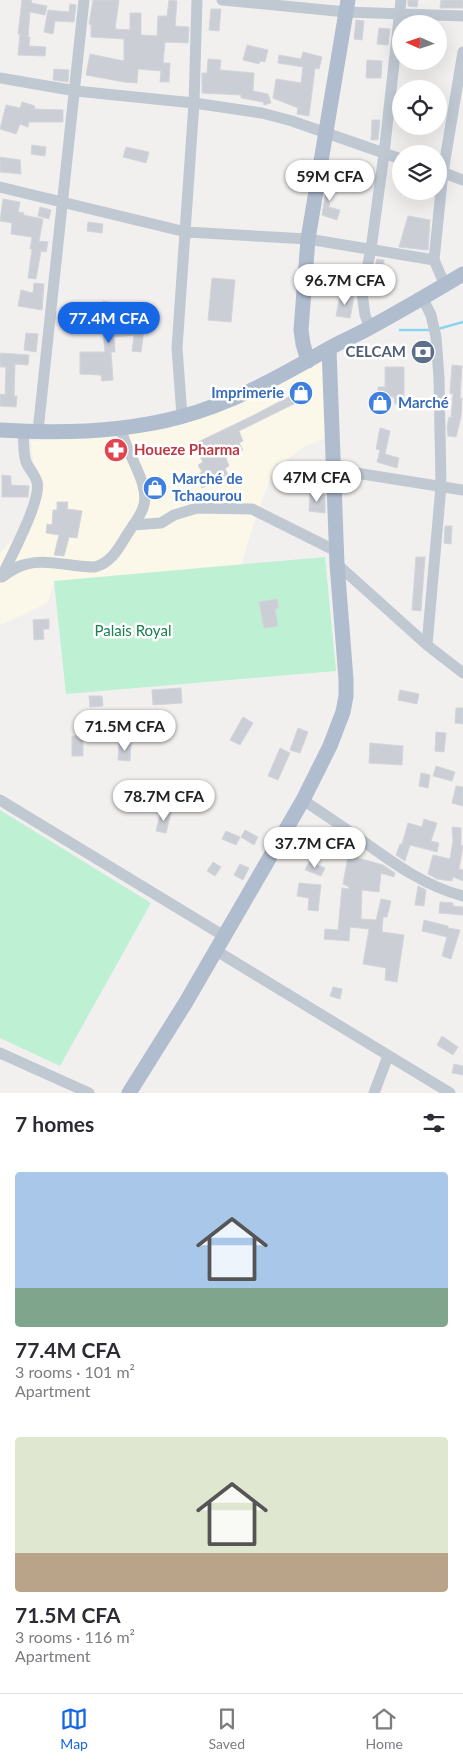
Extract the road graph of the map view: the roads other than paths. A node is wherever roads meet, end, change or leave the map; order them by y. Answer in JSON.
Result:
{"nodes":[{"id":1,"x":84,"y":0,"type":"edge"},
{"id":2,"x":197,"y":0,"type":"edge"},
{"id":3,"x":222,"y":0,"type":"edge"},
{"id":4,"x":401,"y":0,"type":"edge"},
{"id":5,"x":347,"y":6,"type":"edge"},
{"id":6,"x":399,"y":13,"type":"junction"},
{"id":7,"x":463,"y":16,"type":"edge"},
{"id":8,"x":463,"y":52,"type":"edge"},
{"id":9,"x":0,"y":78,"type":"edge"},
{"id":10,"x":76,"y":91,"type":"junction"},
{"id":11,"x":194,"y":103,"type":"junction"},
{"id":12,"x":326,"y":134,"type":"junction"},
{"id":13,"x":446,"y":145,"type":"edge"},
{"id":14,"x":384,"y":154,"type":"junction"},
{"id":15,"x":392,"y":156,"type":"edge"},
{"id":16,"x":447,"y":173,"type":"edge"},
{"id":17,"x":463,"y":180,"type":"edge"},
{"id":18,"x":0,"y":187,"type":"edge"},
{"id":19,"x":439,"y":200,"type":"edge"},
{"id":20,"x":62,"y":203,"type":"junction"},
{"id":21,"x":186,"y":232,"type":"junction"},
{"id":22,"x":308,"y":239,"type":"junction"},
{"id":23,"x":371,"y":249,"type":"junction"},
{"id":24,"x":434,"y":260,"type":"junction"},
{"id":25,"x":463,"y":274,"type":"edge"},
{"id":26,"x":444,"y":285,"type":"junction"},
{"id":27,"x":422,"y":297,"type":"junction"},
{"id":28,"x":370,"y":328,"type":"junction"},
{"id":29,"x":329,"y":349,"type":"junction"},
{"id":30,"x":308,"y":361,"type":"junction"},
{"id":31,"x":182,"y":416,"type":"junction"},
{"id":32,"x":121,"y":427,"type":"junction"},
{"id":33,"x":0,"y":430,"type":"edge"},
{"id":34,"x":30,"y":431,"type":"junction"},
{"id":35,"x":334,"y":472,"type":"junction"},
{"id":36,"x":441,"y":486,"type":"junction"},
{"id":37,"x":463,"y":490,"type":"edge"},
{"id":38,"x":132,"y":525,"type":"junction"},
{"id":39,"x":337,"y":558,"type":"junction"},
{"id":40,"x":1,"y":578,"type":"edge"},
{"id":41,"x":427,"y":645,"type":"junction"},
{"id":42,"x":463,"y":673,"type":"edge"},
{"id":43,"x":0,"y":800,"type":"edge"},
{"id":44,"x":303,"y":800,"type":"junction"},
{"id":45,"x":463,"y":896,"type":"edge"},
{"id":46,"x":224,"y":936,"type":"junction"},
{"id":47,"x":215,"y":950,"type":"junction"},
{"id":48,"x":0,"y":1053,"type":"edge"},
{"id":49,"x":388,"y":1056,"type":"junction"},
{"id":50,"x":89,"y":1093,"type":"edge"},
{"id":51,"x":129,"y":1093,"type":"edge"},
{"id":52,"x":374,"y":1093,"type":"edge"},
{"id":53,"x":450,"y":1093,"type":"edge"}],
"edges":[{"from":1,"to":10,"type":"street"},
{"from":2,"to":11,"type":"street"},
{"from":3,"to":5,"type":"street"},
{"from":4,"to":6,"type":"street"},
{"from":5,"to":6,"type":"street"},
{"from":5,"to":12,"type":"main road"},
{"from":6,"to":7,"type":"street"},
{"from":6,"to":14,"type":"street"},
{"from":8,"to":13,"type":"street"},
{"from":9,"to":10,"type":"street"},
{"from":10,"to":11,"type":"street"},
{"from":10,"to":20,"type":"street"},
{"from":11,"to":12,"type":"street"},
{"from":11,"to":21,"type":"street"},
{"from":12,"to":14,"type":"street"},
{"from":12,"to":22,"type":"main road"},
{"from":14,"to":15,"type":"street"},
{"from":14,"to":23,"type":"street"},
{"from":16,"to":17,"type":"street"},
{"from":18,"to":20,"type":"street"},
{"from":19,"to":24,"type":"street"},
{"from":20,"to":21,"type":"street"},
{"from":20,"to":34,"type":"street"},
{"from":21,"to":22,"type":"street"},
{"from":21,"to":31,"type":"street"},
{"from":22,"to":23,"type":"street"},
{"from":22,"to":30,"type":"main road"},
{"from":23,"to":24,"type":"street"},
{"from":23,"to":28,"type":"street"},
{"from":24,"to":26,"type":"street"},
{"from":25,"to":26,"type":"main road"},
{"from":26,"to":27,"type":"main road"},
{"from":27,"to":28,"type":"main road"},
{"from":27,"to":36,"type":"street"},
{"from":28,"to":29,"type":"main road"},
{"from":29,"to":30,"type":"main road"},
{"from":29,"to":35,"type":"main road"},
{"from":30,"to":31,"type":"main road"},
{"from":31,"to":32,"type":"main road"},
{"from":32,"to":34,"type":"main road"},
{"from":32,"to":38,"type":"street"},
{"from":33,"to":34,"type":"main road"},
{"from":34,"to":40,"type":"street"},
{"from":35,"to":36,"type":"street"},
{"from":35,"to":39,"type":"main road"},
{"from":36,"to":37,"type":"street"},
{"from":36,"to":41,"type":"street"},
{"from":38,"to":39,"type":"street"},
{"from":38,"to":40,"type":"street"},
{"from":39,"to":41,"type":"street"},
{"from":39,"to":44,"type":"main road"},
{"from":41,"to":42,"type":"street"},
{"from":43,"to":46,"type":"street"},
{"from":44,"to":45,"type":"street"},
{"from":44,"to":46,"type":"main road"},
{"from":46,"to":47,"type":"main road"},
{"from":47,"to":49,"type":"street"},
{"from":47,"to":51,"type":"main road"},
{"from":48,"to":50,"type":"street"},
{"from":49,"to":52,"type":"street"},
{"from":49,"to":53,"type":"street"}]}
